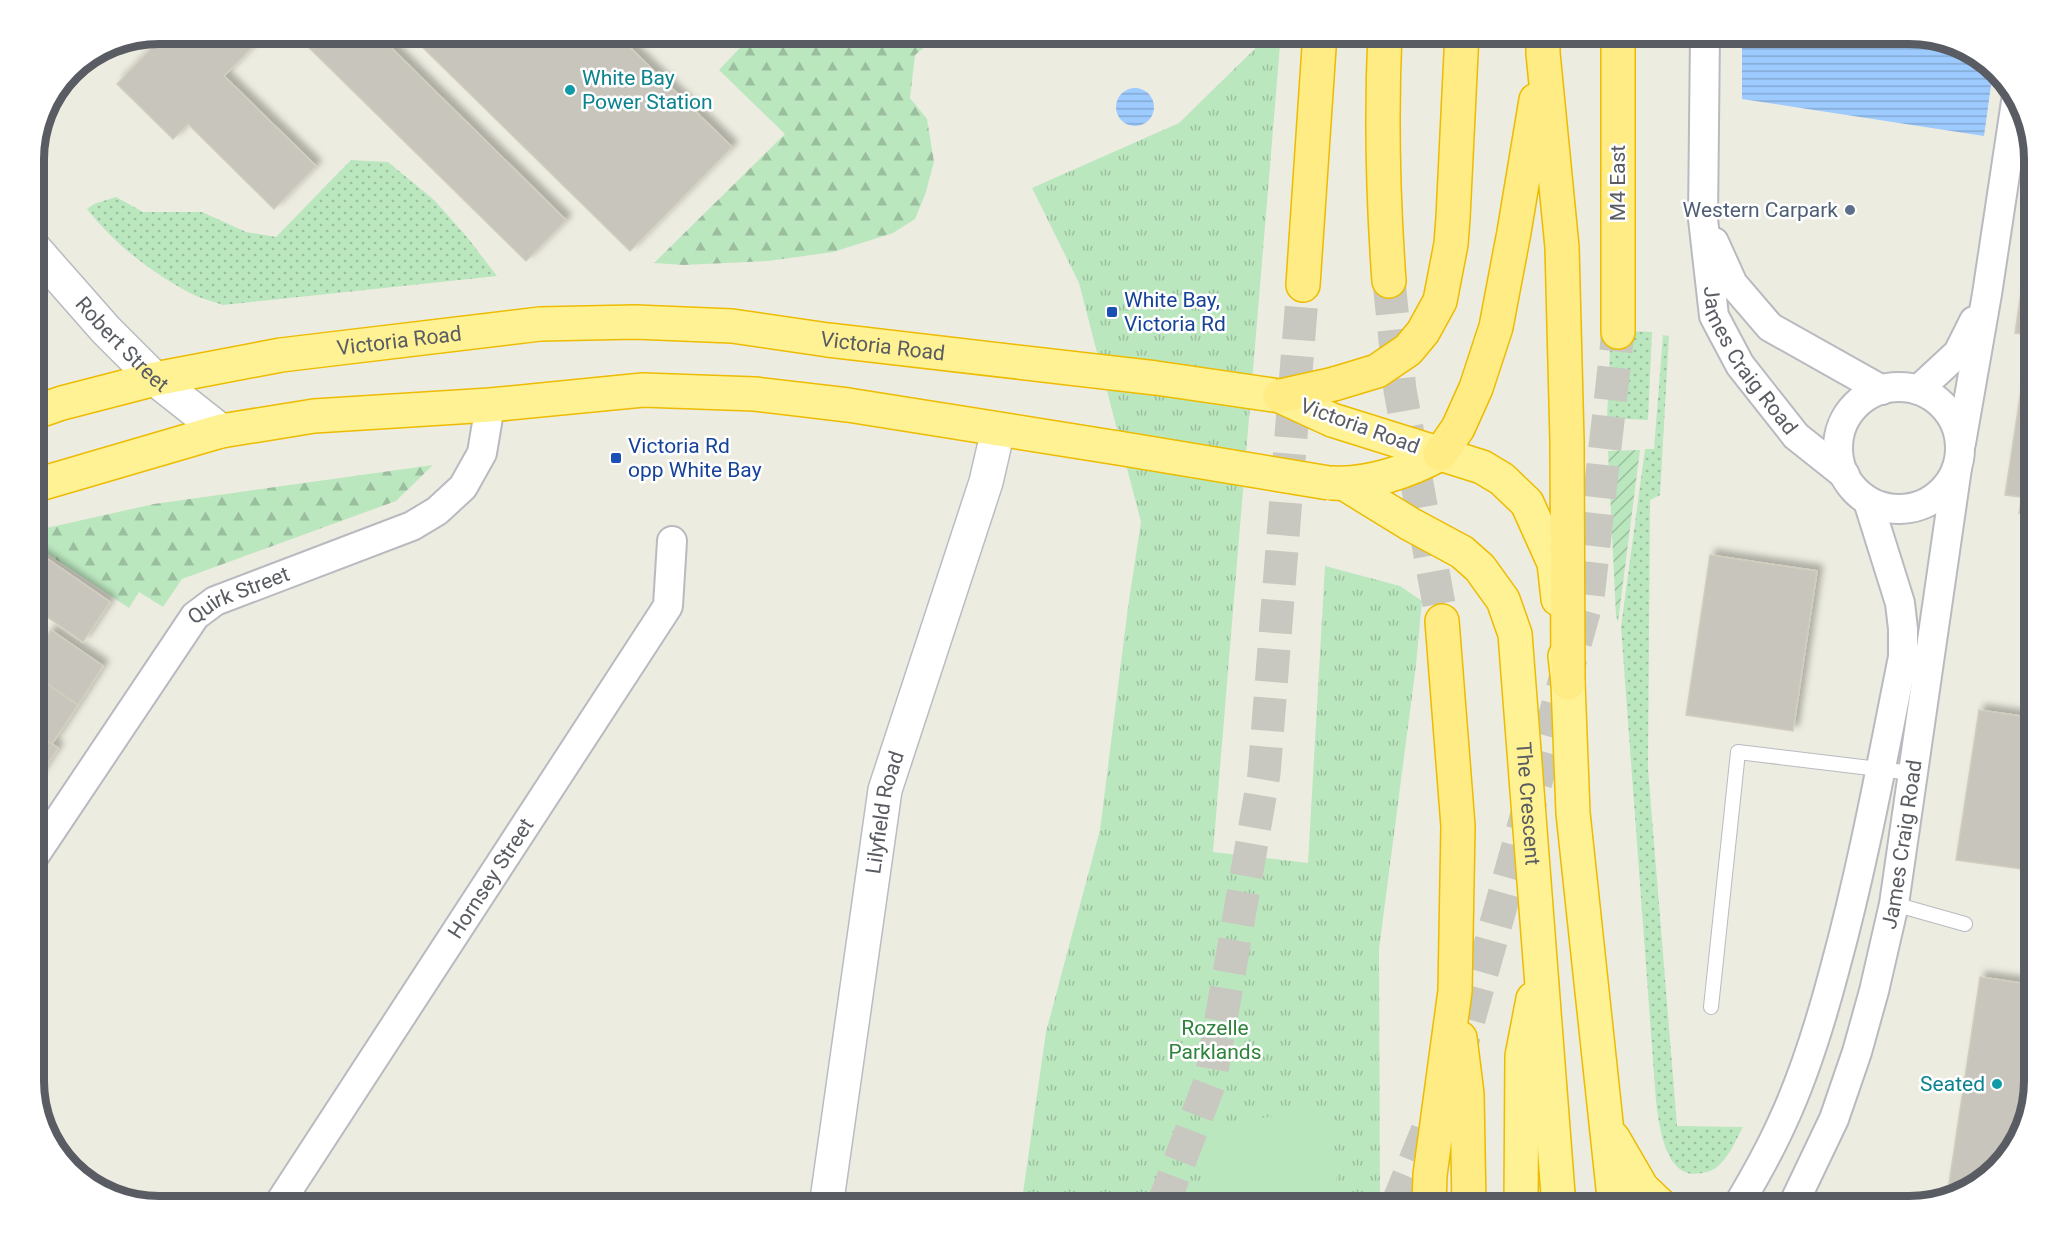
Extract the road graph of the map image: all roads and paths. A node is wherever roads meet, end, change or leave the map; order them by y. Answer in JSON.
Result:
{"nodes":[{"id":1,"x":1319,"y":44,"type":"edge"},
{"id":2,"x":1384,"y":44,"type":"edge"},
{"id":3,"x":1461,"y":44,"type":"edge"},
{"id":4,"x":1543,"y":44,"type":"edge"},
{"id":5,"x":1543,"y":44,"type":"edge"},
{"id":6,"x":1618,"y":44,"type":"edge"},
{"id":7,"x":1705,"y":44,"type":"edge"},
{"id":8,"x":2014,"y":114,"type":"edge"},
{"id":9,"x":1703,"y":219,"type":"junction"},
{"id":10,"x":44,"y":261,"type":"edge"},
{"id":11,"x":1389,"y":281,"type":"tunnel mouth"},
{"id":12,"x":1303,"y":285,"type":"tunnel mouth"},
{"id":13,"x":1987,"y":294,"type":"junction"},
{"id":14,"x":1618,"y":332,"type":"tunnel mouth"},
{"id":15,"x":154,"y":379,"type":"junction"},
{"id":16,"x":1882,"y":390,"type":"junction"},
{"id":17,"x":1918,"y":390,"type":"junction"},
{"id":18,"x":1280,"y":396,"type":"junction"},
{"id":19,"x":490,"y":405,"type":"junction"},
{"id":20,"x":44,"y":409,"type":"edge"},
{"id":21,"x":998,"y":430,"type":"junction"},
{"id":22,"x":221,"y":431,"type":"junction"},
{"id":23,"x":1440,"y":454,"type":"junction"},
{"id":24,"x":1959,"y":458,"type":"junction"},
{"id":25,"x":1845,"y":475,"type":"junction"},
{"id":26,"x":44,"y":483,"type":"edge"},
{"id":27,"x":1337,"y":483,"type":"junction"},
{"id":28,"x":1868,"y":501,"type":"junction"},
{"id":29,"x":672,"y":541,"type":"dead end"},
{"id":30,"x":1442,"y":621,"type":"tunnel mouth"},
{"id":31,"x":1568,"y":683,"type":"junction"},
{"id":32,"x":1881,"y":770,"type":"junction"},
{"id":33,"x":1912,"y":773,"type":"junction"},
{"id":34,"x":44,"y":842,"type":"edge"},
{"id":35,"x":1894,"y":904,"type":"junction"},
{"id":36,"x":1965,"y":924,"type":"dead end"},
{"id":37,"x":1541,"y":953,"type":"junction"},
{"id":38,"x":1455,"y":991,"type":"junction"},
{"id":39,"x":1712,"y":1007,"type":"dead end"},
{"id":40,"x":1606,"y":1126,"type":"junction"},
{"id":41,"x":284,"y":1196,"type":"edge"},
{"id":42,"x":828,"y":1196,"type":"edge"},
{"id":43,"x":1429,"y":1196,"type":"edge"},
{"id":44,"x":1469,"y":1196,"type":"edge"},
{"id":45,"x":1521,"y":1196,"type":"edge"},
{"id":46,"x":1559,"y":1196,"type":"edge"},
{"id":47,"x":1614,"y":1196,"type":"edge"},
{"id":48,"x":1650,"y":1196,"type":"edge"},
{"id":49,"x":1744,"y":1196,"type":"edge"},
{"id":50,"x":1800,"y":1196,"type":"edge"}],
"edges":[{"from":1,"to":12,"type":"highway"},
{"from":2,"to":11,"type":"highway"},
{"from":3,"to":18,"type":"highway","bridge":true},
{"from":4,"to":23,"type":"highway"},
{"from":5,"to":31,"type":"highway"},
{"from":6,"to":14,"type":"highway","name":"M4 East"},
{"from":7,"to":9,"type":"street","name":"James Craig Road"},
{"from":8,"to":13,"type":"street","name":"James Craig Road"},
{"from":9,"to":16,"type":"street","name":"James Craig Road"},
{"from":9,"to":25,"type":"street","name":"James Craig Road"},
{"from":10,"to":15,"type":"main road","name":"Robert Street"},
{"from":13,"to":17,"type":"street"},
{"from":13,"to":24,"type":"street","name":"James Craig Road"},
{"from":15,"to":18,"type":"highway","name":"Victoria Road"},
{"from":15,"to":20,"type":"highway","name":"Victoria Road"},
{"from":15,"to":22,"type":"main road","name":"Robert Street"},
{"from":16,"to":17,"type":"street"},
{"from":16,"to":25,"type":"street"},
{"from":17,"to":24,"type":"street"},
{"from":18,"to":23,"type":"highway","name":"Victoria Road","bridge":true},
{"from":19,"to":21,"type":"highway"},
{"from":19,"to":22,"type":"highway"},
{"from":19,"to":34,"type":"street","name":"Quirk Street"},
{"from":21,"to":27,"type":"highway","bridge":true},
{"from":21,"to":42,"type":"main road","name":"Lilyfield Road"},
{"from":22,"to":26,"type":"highway"},
{"from":23,"to":27,"type":"highway"},
{"from":23,"to":31,"type":"highway","name":"Victoria Road"},
{"from":24,"to":28,"type":"street"},
{"from":24,"to":33,"type":"street","name":"James Craig Road"},
{"from":25,"to":28,"type":"street"},
{"from":27,"to":37,"type":"highway","name":"The Crescent"},
{"from":28,"to":32,"type":"street","name":"James Craig Road"},
{"from":29,"to":41,"type":"street","name":"Hornsey Street"},
{"from":30,"to":38,"type":"highway"},
{"from":31,"to":40,"type":"highway","name":"The Crescent"},
{"from":32,"to":33,"type":"lane"},
{"from":32,"to":39,"type":"lane"},
{"from":32,"to":49,"type":"street","name":"James Craig Road"},
{"from":33,"to":35,"type":"street","name":"James Craig Road"},
{"from":35,"to":36,"type":"lane"},
{"from":35,"to":50,"type":"street","name":"James Craig Road"},
{"from":37,"to":45,"type":"highway"},
{"from":37,"to":46,"type":"highway","name":"The Crescent"},
{"from":38,"to":43,"type":"highway"},
{"from":38,"to":44,"type":"highway"},
{"from":40,"to":47,"type":"highway","name":"The Crescent"},
{"from":40,"to":48,"type":"highway"}]}
